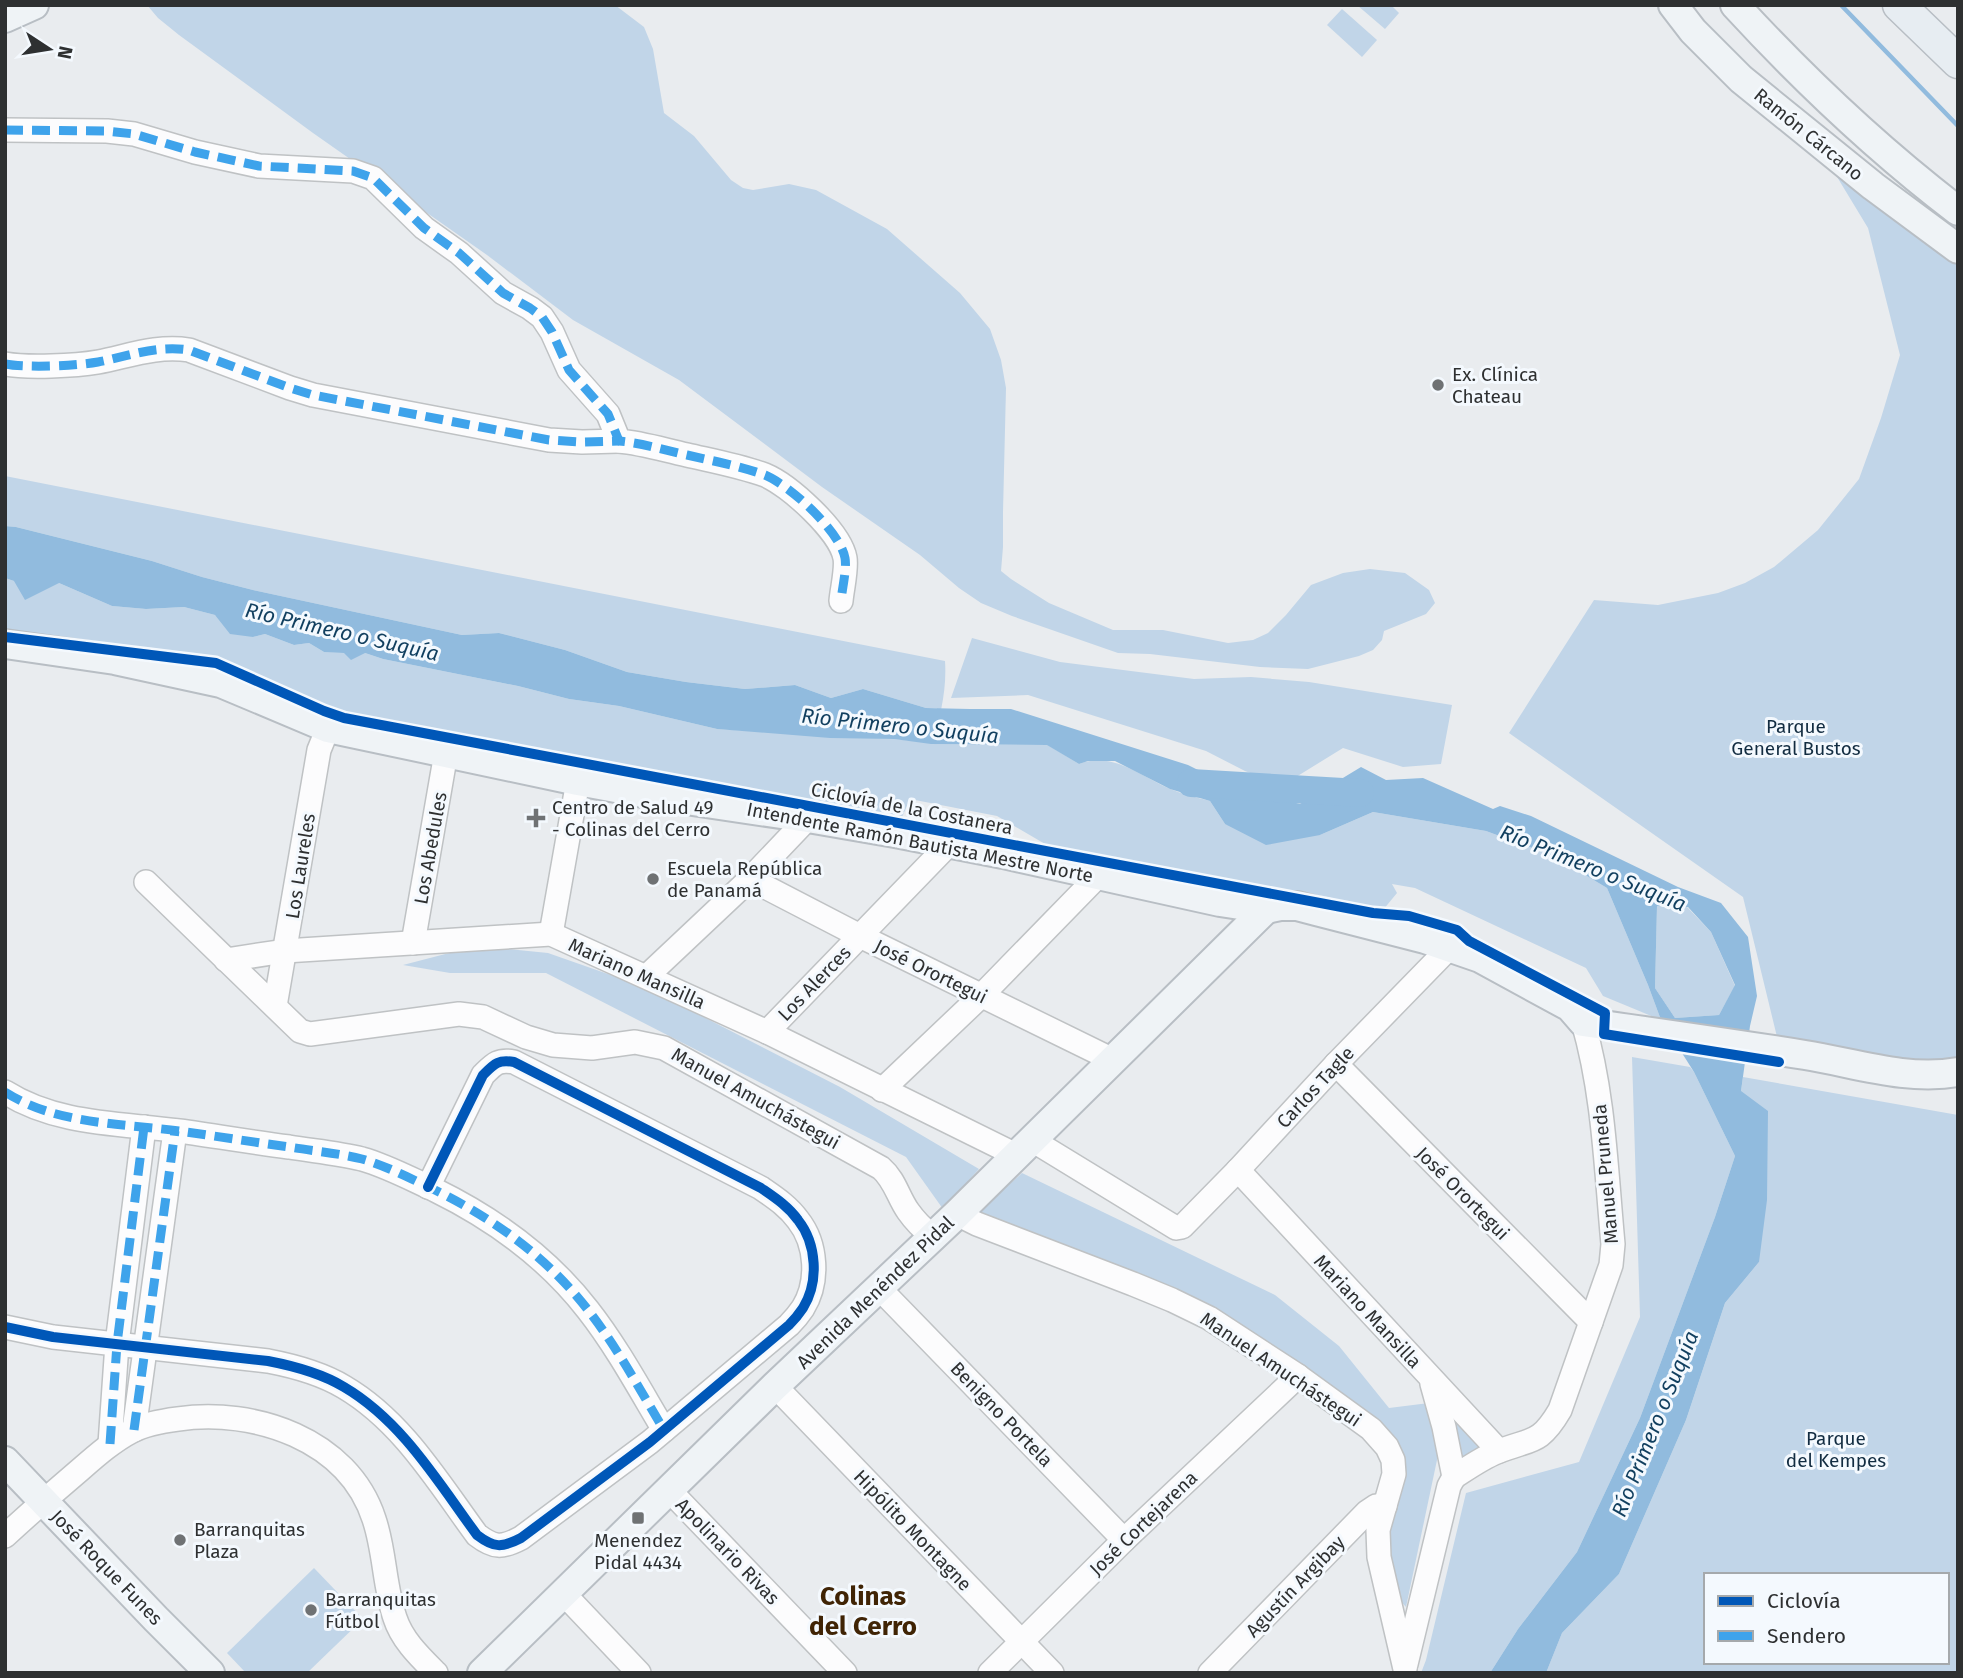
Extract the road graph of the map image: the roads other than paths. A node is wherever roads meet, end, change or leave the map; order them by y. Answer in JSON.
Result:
{"nodes":[{"id":1,"x":34,"y":5,"type":"edge"},
{"id":2,"x":1673,"y":5,"type":"edge"},
{"id":3,"x":1735,"y":5,"type":"edge"},
{"id":4,"x":1899,"y":5,"type":"edge"},
{"id":5,"x":1924,"y":5,"type":"edge"},
{"id":6,"x":5,"y":18,"type":"edge"},
{"id":7,"x":1958,"y":34,"type":"edge"},
{"id":8,"x":1958,"y":62,"type":"edge"},
{"id":9,"x":5,"y":130,"type":"edge"},
{"id":10,"x":1958,"y":211,"type":"edge"},
{"id":11,"x":1958,"y":249,"type":"edge"},
{"id":12,"x":5,"y":364,"type":"edge"},
{"id":13,"x":619,"y":441,"type":"junction"},
{"id":14,"x":841,"y":601,"type":"dead end"},
{"id":15,"x":5,"y":644,"type":"edge"},
{"id":16,"x":328,"y":728,"type":"junction"},
{"id":17,"x":446,"y":753,"type":"junction"},
{"id":18,"x":578,"y":781,"type":"junction"},
{"id":19,"x":808,"y":818,"type":"junction"},
{"id":20,"x":949,"y":844,"type":"junction"},
{"id":21,"x":1098,"y":875,"type":"junction"},
{"id":22,"x":750,"y":879,"type":"junction"},
{"id":23,"x":146,"y":882,"type":"dead end"},
{"id":24,"x":1266,"y":909,"type":"junction"},
{"id":25,"x":551,"y":934,"type":"junction"},
{"id":26,"x":860,"y":936,"type":"junction"},
{"id":27,"x":413,"y":943,"type":"junction"},
{"id":28,"x":1450,"y":947,"type":"junction"},
{"id":29,"x":285,"y":951,"type":"junction"},
{"id":30,"x":226,"y":960,"type":"junction"},
{"id":31,"x":647,"y":976,"type":"junction"},
{"id":32,"x":982,"y":995,"type":"junction"},
{"id":33,"x":275,"y":1006,"type":"junction"},
{"id":34,"x":1583,"y":1022,"type":"junction"},
{"id":35,"x":767,"y":1032,"type":"junction"},
{"id":36,"x":1113,"y":1060,"type":"junction"},
{"id":37,"x":1336,"y":1064,"type":"junction"},
{"id":38,"x":1958,"y":1072,"type":"edge"},
{"id":39,"x":882,"y":1090,"type":"junction"},
{"id":40,"x":5,"y":1091,"type":"edge"},
{"id":41,"x":144,"y":1127,"type":"junction"},
{"id":42,"x":175,"y":1131,"type":"junction"},
{"id":43,"x":1024,"y":1147,"type":"junction"},
{"id":44,"x":1238,"y":1170,"type":"junction"},
{"id":45,"x":428,"y":1187,"type":"junction"},
{"id":46,"x":957,"y":1214,"type":"junction"},
{"id":47,"x":1182,"y":1227,"type":"joint"},
{"id":48,"x":932,"y":1236,"type":"junction"},
{"id":49,"x":879,"y":1288,"type":"junction"},
{"id":50,"x":1591,"y":1322,"type":"junction"},
{"id":51,"x":5,"y":1327,"type":"edge"},
{"id":52,"x":117,"y":1344,"type":"junction"},
{"id":53,"x":145,"y":1348,"type":"junction"},
{"id":54,"x":1298,"y":1376,"type":"junction"},
{"id":55,"x":1430,"y":1378,"type":"junction"},
{"id":56,"x":775,"y":1386,"type":"junction"},
{"id":57,"x":134,"y":1430,"type":"junction"},
{"id":58,"x":664,"y":1430,"type":"junction"},
{"id":59,"x":110,"y":1444,"type":"junction"},
{"id":60,"x":1499,"y":1451,"type":"junction"},
{"id":61,"x":5,"y":1461,"type":"edge"},
{"id":62,"x":1454,"y":1478,"type":"junction"},
{"id":63,"x":669,"y":1490,"type":"junction"},
{"id":64,"x":43,"y":1500,"type":"junction"},
{"id":65,"x":1385,"y":1506,"type":"junction"},
{"id":66,"x":5,"y":1536,"type":"edge"},
{"id":67,"x":1125,"y":1540,"type":"junction"},
{"id":68,"x":564,"y":1594,"type":"junction"},
{"id":69,"x":1022,"y":1642,"type":"junction"},
{"id":70,"x":1404,"y":1671,"type":"edge"},
{"id":71,"x":210,"y":1673,"type":"edge"},
{"id":72,"x":436,"y":1673,"type":"edge"},
{"id":73,"x":482,"y":1673,"type":"edge"},
{"id":74,"x":639,"y":1673,"type":"edge"},
{"id":75,"x":845,"y":1673,"type":"edge"},
{"id":76,"x":990,"y":1673,"type":"edge"},
{"id":77,"x":1052,"y":1673,"type":"edge"},
{"id":78,"x":1210,"y":1673,"type":"edge"}],
"edges":[{"from":1,"to":6,"type":"main road"},
{"from":2,"to":11,"type":"main road","name":"Ramón Cárcano"},
{"from":3,"to":10,"type":"main road","name":"Ramón Cárcano"},
{"from":4,"to":8,"type":"highway"},
{"from":5,"to":7,"type":"highway"},
{"from":9,"to":13,"type":"street"},
{"from":12,"to":13,"type":"street"},
{"from":13,"to":14,"type":"street"},
{"from":15,"to":16,"type":"main road","name":"Intendente Ramón Bautista Mestre Norte"},
{"from":16,"to":17,"type":"main road","name":"Intendente Ramón Bautista Mestre Norte"},
{"from":16,"to":29,"type":"street","name":"Los Laureles"},
{"from":17,"to":18,"type":"main road","name":"Intendente Ramón Bautista Mestre Norte"},
{"from":17,"to":27,"type":"street","name":"Los Abedules"},
{"from":18,"to":19,"type":"main road","name":"Intendente Ramón Bautista Mestre Norte"},
{"from":18,"to":25,"type":"street"},
{"from":19,"to":20,"type":"main road","name":"Intendente Ramón Bautista Mestre Norte"},
{"from":19,"to":22,"type":"street"},
{"from":20,"to":21,"type":"main road","name":"Intendente Ramón Bautista Mestre Norte"},
{"from":20,"to":26,"type":"street","name":"Los Alerces"},
{"from":21,"to":24,"type":"main road","name":"Intendente Ramón Bautista Mestre Norte"},
{"from":21,"to":32,"type":"street"},
{"from":22,"to":26,"type":"street","name":"José Orortegui"},
{"from":22,"to":31,"type":"street"},
{"from":23,"to":30,"type":"street","name":"Manuel Amuchástegui"},
{"from":24,"to":28,"type":"main road","name":"Intendente Ramón Bautista Mestre Norte"},
{"from":24,"to":36,"type":"main road","name":"Avenida Menéndez Pidal"},
{"from":25,"to":27,"type":"street","name":"Mariano Mansilla"},
{"from":25,"to":31,"type":"street","name":"Mariano Mansilla"},
{"from":26,"to":32,"type":"street","name":"José Orortegui"},
{"from":26,"to":35,"type":"street","name":"Los Alerces"},
{"from":27,"to":29,"type":"street","name":"Mariano Mansilla"},
{"from":28,"to":34,"type":"main road","name":"Intendente Ramón Bautista Mestre Norte"},
{"from":28,"to":37,"type":"street","name":"Carlos Tagle"},
{"from":29,"to":30,"type":"street","name":"Mariano Mansilla"},
{"from":29,"to":33,"type":"street","name":"Los Laureles"},
{"from":30,"to":33,"type":"street","name":"Manuel Amuchástegui"},
{"from":31,"to":35,"type":"street","name":"Mariano Mansilla"},
{"from":32,"to":36,"type":"street","name":"José Orortegui"},
{"from":32,"to":39,"type":"street"},
{"from":33,"to":48,"type":"street","name":"Manuel Amuchástegui"},
{"from":34,"to":38,"type":"main road"},
{"from":34,"to":50,"type":"street","name":"Manuel Pruneda"},
{"from":35,"to":39,"type":"street","name":"Mariano Mansilla"},
{"from":36,"to":43,"type":"main road","name":"Avenida Menéndez Pidal"},
{"from":37,"to":44,"type":"street","name":"Carlos Tagle"},
{"from":37,"to":50,"type":"street","name":"José Orortegui"},
{"from":39,"to":43,"type":"street","name":"Mariano Mansilla"},
{"from":40,"to":41,"type":"street"},
{"from":41,"to":42,"type":"street"},
{"from":41,"to":52,"type":"street"},
{"from":42,"to":45,"type":"street"},
{"from":42,"to":53,"type":"street"},
{"from":43,"to":46,"type":"main road","name":"Avenida Menéndez Pidal"},
{"from":43,"to":47,"type":"street","name":"Mariano Mansilla"},
{"from":44,"to":47,"type":"street","name":"Carlos Tagle"},
{"from":44,"to":55,"type":"street","name":"Mariano Mansilla"},
{"from":45,"to":58,"type":"street"},
{"from":45,"to":58,"type":"street"},
{"from":46,"to":48,"type":"main road","name":"Avenida Menéndez Pidal"},
{"from":46,"to":54,"type":"street","name":"Manuel Amuchástegui"},
{"from":48,"to":49,"type":"main road","name":"Avenida Menéndez Pidal"},
{"from":49,"to":56,"type":"main road","name":"Avenida Menéndez Pidal"},
{"from":49,"to":67,"type":"street","name":"Benigno Portela"},
{"from":50,"to":60,"type":"street","name":"Manuel Pruneda"},
{"from":51,"to":52,"type":"street"},
{"from":52,"to":53,"type":"street"},
{"from":52,"to":59,"type":"street"},
{"from":53,"to":57,"type":"street"},
{"from":53,"to":58,"type":"street"},
{"from":54,"to":65,"type":"street","name":"Manuel Amuchástegui"},
{"from":54,"to":67,"type":"street","name":"José Cortejarena"},
{"from":55,"to":60,"type":"street","name":"Mariano Mansilla"},
{"from":55,"to":62,"type":"street"},
{"from":56,"to":63,"type":"main road","name":"Avenida Menéndez Pidal"},
{"from":56,"to":69,"type":"street","name":"Hipólito Montagne"},
{"from":57,"to":59,"type":"street"},
{"from":57,"to":72,"type":"street"},
{"from":59,"to":64,"type":"street"},
{"from":60,"to":62,"type":"street","name":"Manuel Pruneda"},
{"from":61,"to":64,"type":"main road","name":"José Roque Funes"},
{"from":62,"to":70,"type":"street"},
{"from":63,"to":68,"type":"main road","name":"Avenida Menéndez Pidal"},
{"from":63,"to":75,"type":"street","name":"Apolinario Rivas"},
{"from":64,"to":66,"type":"street"},
{"from":64,"to":71,"type":"main road","name":"José Roque Funes"},
{"from":65,"to":70,"type":"street","name":"Manuel Amuchástegui"},
{"from":65,"to":78,"type":"street","name":"Agustín Argibay"},
{"from":67,"to":69,"type":"street","name":"José Cortejarena"},
{"from":68,"to":73,"type":"main road","name":"Avenida Menéndez Pidal"},
{"from":68,"to":74,"type":"street"},
{"from":69,"to":76,"type":"street","name":"José Cortejarena"},
{"from":69,"to":77,"type":"street","name":"Hipólito Montagne"}]}
